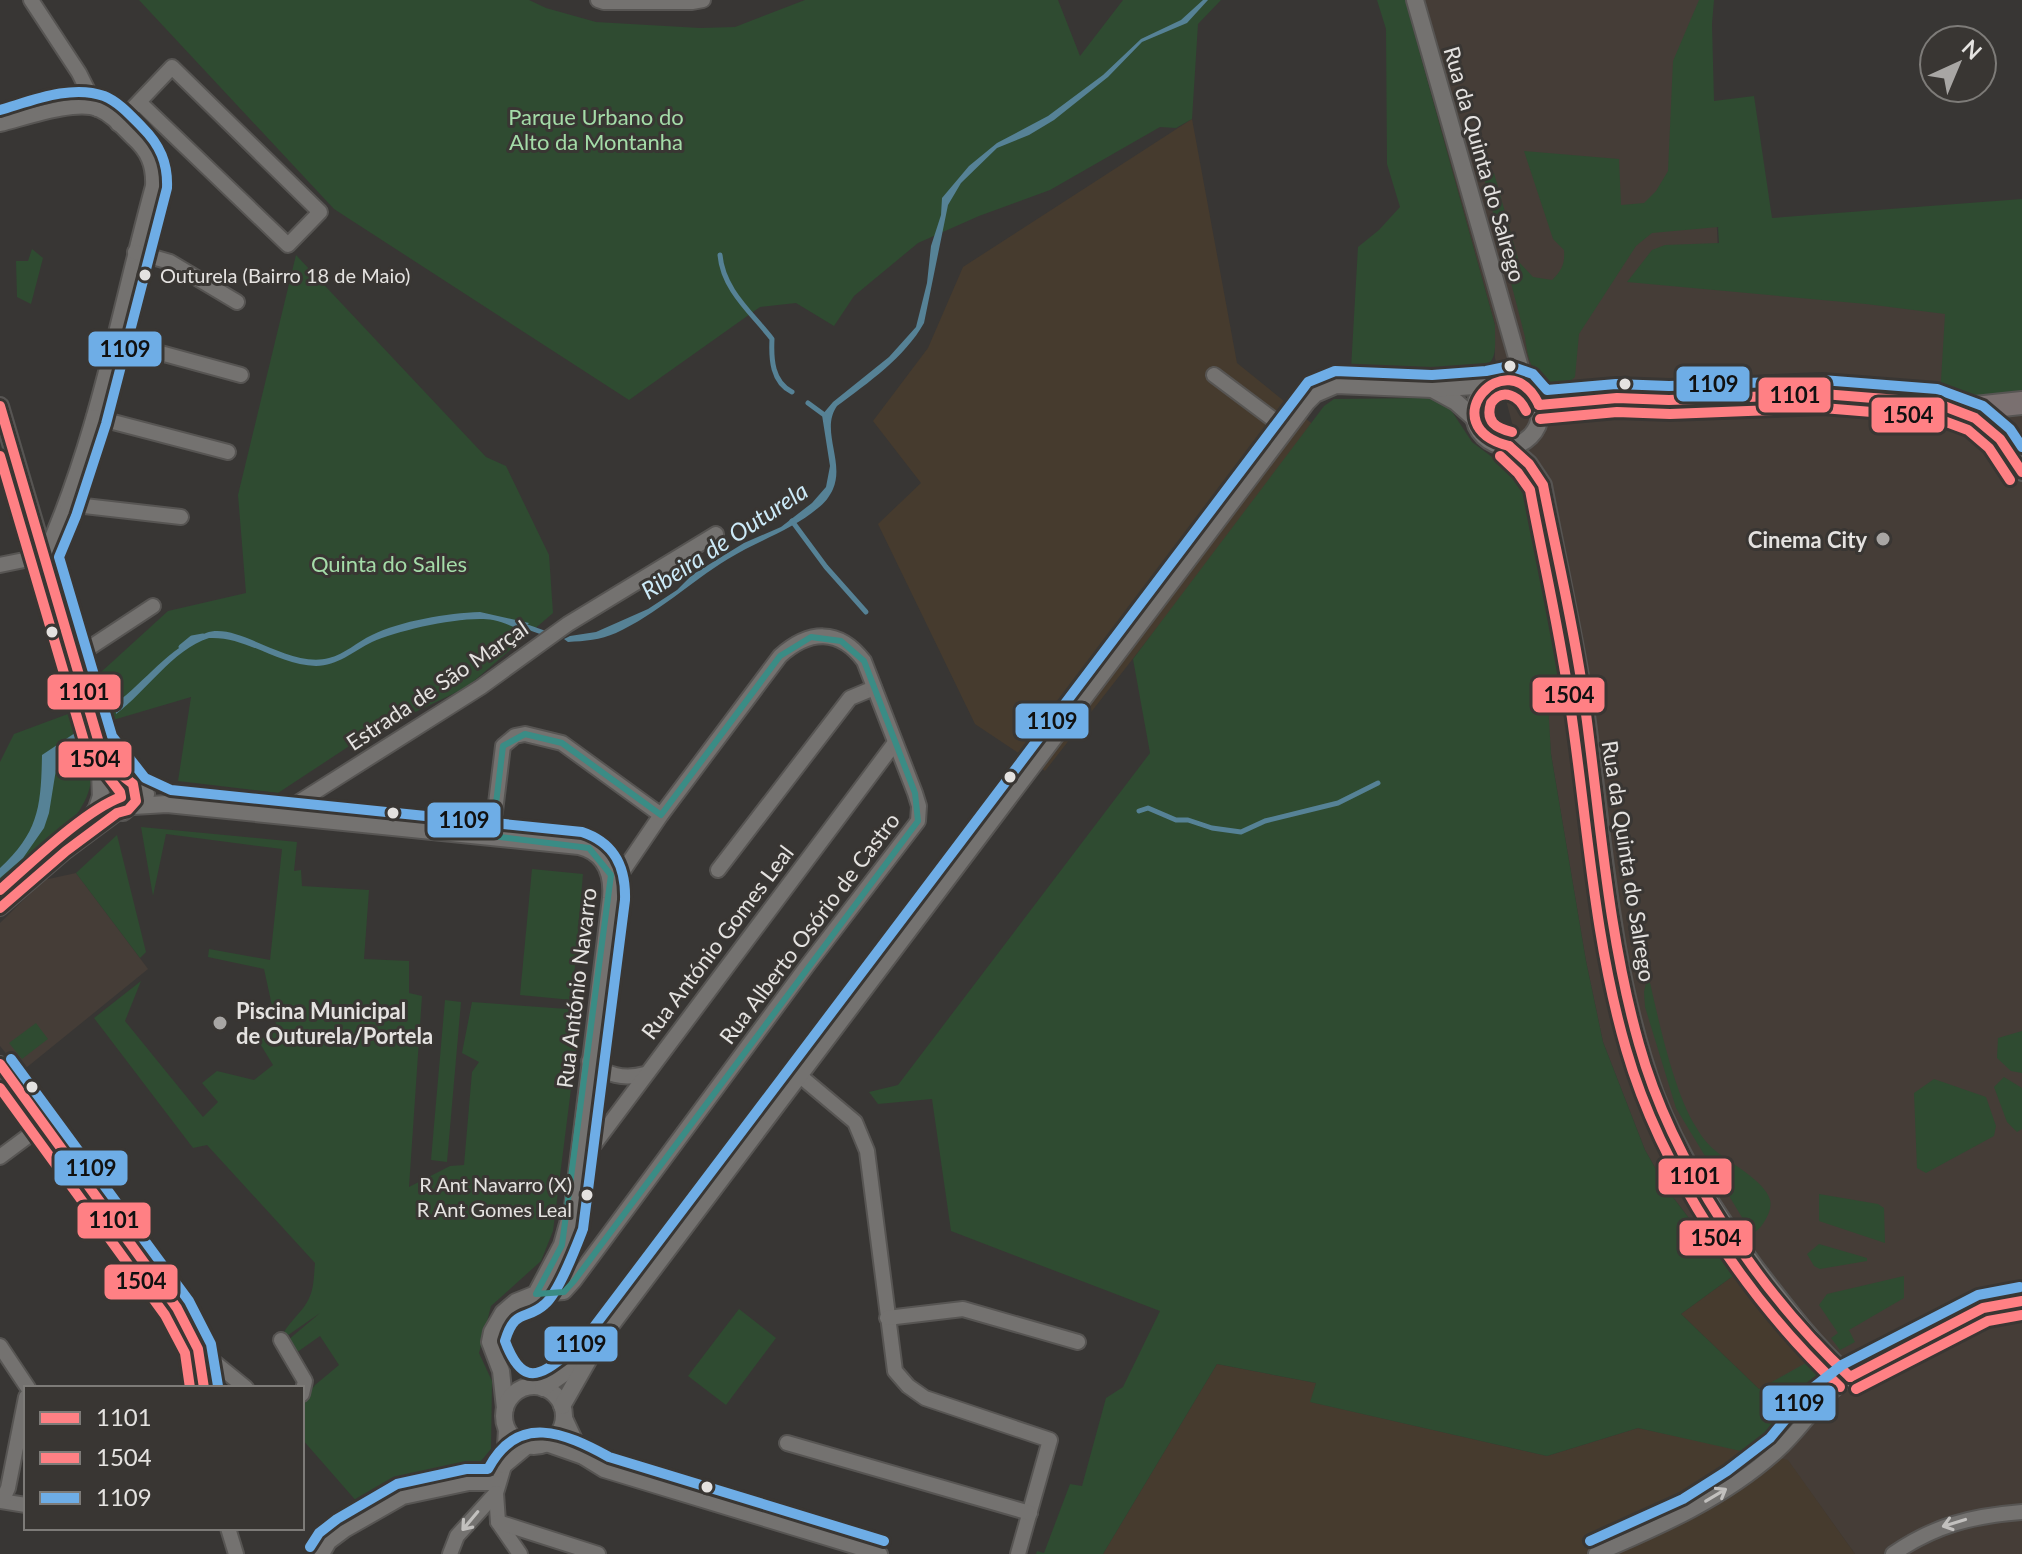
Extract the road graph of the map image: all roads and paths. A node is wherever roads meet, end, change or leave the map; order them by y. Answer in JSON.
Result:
{"nodes":[{"id":1,"x":31,"y":0,"type":"edge"},
{"id":2,"x":598,"y":0,"type":"edge"},
{"id":3,"x":703,"y":0,"type":"edge"},
{"id":4,"x":1415,"y":0,"type":"edge"},
{"id":5,"x":139,"y":102,"type":"junction"},
{"id":6,"x":97,"y":109,"type":"junction"},
{"id":7,"x":0,"y":124,"type":"edge"},
{"id":8,"x":118,"y":124,"type":"junction"},
{"id":9,"x":135,"y":252,"type":"junction"},
{"id":10,"x":237,"y":302,"type":"dead end"},
{"id":11,"x":113,"y":340,"type":"junction"},
{"id":12,"x":1511,"y":341,"type":"junction"},
{"id":13,"x":241,"y":375,"type":"dead end"},
{"id":14,"x":1214,"y":375,"type":"dead end"},
{"id":15,"x":1494,"y":383,"type":"junction"},
{"id":16,"x":1525,"y":385,"type":"junction"},
{"id":17,"x":1432,"y":389,"type":"junction"},
{"id":18,"x":2022,"y":403,"type":"edge"},
{"id":19,"x":1539,"y":405,"type":"junction"},
{"id":20,"x":0,"y":406,"type":"edge"},
{"id":21,"x":1949,"y":407,"type":"junction"},
{"id":22,"x":94,"y":417,"type":"junction"},
{"id":23,"x":1474,"y":418,"type":"junction"},
{"id":24,"x":1286,"y":429,"type":"junction"},
{"id":25,"x":1509,"y":446,"type":"junction"},
{"id":26,"x":228,"y":452,"type":"dead end"},
{"id":27,"x":2022,"y":472,"type":"edge"},
{"id":28,"x":67,"y":504,"type":"junction"},
{"id":29,"x":181,"y":517,"type":"dead end"},
{"id":30,"x":716,"y":534,"type":"dead end"},
{"id":31,"x":44,"y":556,"type":"junction"},
{"id":32,"x":0,"y":565,"type":"edge"},
{"id":33,"x":153,"y":606,"type":"dead end"},
{"id":34,"x":74,"y":658,"type":"junction"},
{"id":35,"x":874,"y":688,"type":"junction"},
{"id":36,"x":99,"y":743,"type":"junction"},
{"id":37,"x":894,"y":744,"type":"junction"},
{"id":38,"x":101,"y":791,"type":"junction"},
{"id":39,"x":127,"y":796,"type":"junction"},
{"id":40,"x":280,"y":814,"type":"junction"},
{"id":41,"x":661,"y":815,"type":"junction"},
{"id":42,"x":492,"y":836,"type":"junction"},
{"id":43,"x":66,"y":851,"type":"junction"},
{"id":44,"x":718,"y":870,"type":"dead end"},
{"id":45,"x":612,"y":887,"type":"junction"},
{"id":46,"x":0,"y":908,"type":"edge"},
{"id":47,"x":589,"y":1061,"type":"junction"},
{"id":48,"x":1,"y":1067,"type":"edge"},
{"id":49,"x":645,"y":1074,"type":"junction"},
{"id":50,"x":799,"y":1075,"type":"junction"},
{"id":51,"x":43,"y":1125,"type":"junction"},
{"id":52,"x":0,"y":1157,"type":"edge"},
{"id":53,"x":576,"y":1168,"type":"junction"},
{"id":54,"x":536,"y":1294,"type":"junction"},
{"id":55,"x":2022,"y":1301,"type":"edge"},
{"id":56,"x":887,"y":1318,"type":"junction"},
{"id":57,"x":281,"y":1340,"type":"dead end"},
{"id":58,"x":1078,"y":1342,"type":"dead end"},
{"id":59,"x":0,"y":1346,"type":"edge"},
{"id":60,"x":198,"y":1349,"type":"junction"},
{"id":61,"x":591,"y":1354,"type":"junction"},
{"id":62,"x":501,"y":1371,"type":"junction"},
{"id":63,"x":1850,"y":1377,"type":"junction"},
{"id":64,"x":27,"y":1386,"type":"edge"},
{"id":65,"x":204,"y":1386,"type":"edge"},
{"id":66,"x":244,"y":1386,"type":"edge"},
{"id":67,"x":304,"y":1386,"type":"edge"},
{"id":68,"x":524,"y":1388,"type":"junction"},
{"id":69,"x":543,"y":1388,"type":"junction"},
{"id":70,"x":24,"y":1407,"type":"edge"},
{"id":71,"x":505,"y":1408,"type":"junction"},
{"id":72,"x":563,"y":1411,"type":"junction"},
{"id":73,"x":506,"y":1428,"type":"junction"},
{"id":74,"x":787,"y":1443,"type":"dead end"},
{"id":75,"x":546,"y":1444,"type":"junction"},
{"id":76,"x":528,"y":1446,"type":"junction"},
{"id":77,"x":583,"y":1457,"type":"junction"},
{"id":78,"x":504,"y":1466,"type":"junction"},
{"id":79,"x":497,"y":1488,"type":"junction"},
{"id":80,"x":1,"y":1501,"type":"edge"},
{"id":81,"x":24,"y":1505,"type":"edge"},
{"id":82,"x":2022,"y":1512,"type":"edge"},
{"id":83,"x":1030,"y":1513,"type":"junction"},
{"id":84,"x":498,"y":1522,"type":"junction"},
{"id":85,"x":229,"y":1530,"type":"edge"},
{"id":86,"x":236,"y":1554,"type":"edge"},
{"id":87,"x":322,"y":1554,"type":"edge"},
{"id":88,"x":450,"y":1554,"type":"edge"},
{"id":89,"x":520,"y":1554,"type":"edge"},
{"id":90,"x":598,"y":1554,"type":"edge"},
{"id":91,"x":880,"y":1554,"type":"edge"},
{"id":92,"x":1018,"y":1554,"type":"edge"},
{"id":93,"x":1596,"y":1554,"type":"edge"},
{"id":94,"x":1893,"y":1554,"type":"edge"}],
"edges":[{"from":1,"to":6,"type":"street"},
{"from":2,"to":3,"type":"street"},
{"from":4,"to":12,"type":"street","name":"Rua da Quinta do Salrego"},
{"from":5,"to":5,"type":"street"},
{"from":5,"to":8,"type":"street"},
{"from":6,"to":7,"type":"street"},
{"from":6,"to":8,"type":"street"},
{"from":8,"to":9,"type":"street"},
{"from":9,"to":10,"type":"street"},
{"from":9,"to":11,"type":"street"},
{"from":11,"to":13,"type":"street"},
{"from":11,"to":22,"type":"street"},
{"from":12,"to":15,"type":"street","name":"Rua da Quinta do Salrego"},
{"from":12,"to":16,"type":"street","name":"Rua da Quinta do Salrego"},
{"from":14,"to":24,"type":"street"},
{"from":15,"to":16,"type":"street"},
{"from":15,"to":17,"type":"street"},
{"from":15,"to":23,"type":"street"},
{"from":16,"to":19,"type":"street"},
{"from":17,"to":23,"type":"street"},
{"from":17,"to":24,"type":"street"},
{"from":18,"to":21,"type":"highway"},
{"from":19,"to":21,"type":"street"},
{"from":19,"to":25,"type":"street"},
{"from":20,"to":31,"type":"street"},
{"from":21,"to":27,"type":"street"},
{"from":22,"to":26,"type":"street"},
{"from":22,"to":28,"type":"street"},
{"from":23,"to":25,"type":"street"},
{"from":24,"to":50,"type":"street"},
{"from":25,"to":63,"type":"street","name":"Rua da Quinta do Salrego"},
{"from":28,"to":29,"type":"street"},
{"from":28,"to":31,"type":"street"},
{"from":30,"to":40,"type":"street","name":"Estrada de São Marçal"},
{"from":31,"to":32,"type":"street"},
{"from":31,"to":34,"type":"street"},
{"from":33,"to":34,"type":"street"},
{"from":34,"to":36,"type":"street"},
{"from":35,"to":37,"type":"street","name":"Rua Alberto Osório de Castro"},
{"from":35,"to":41,"type":"street","name":"Rua Alberto Osório de Castro"},
{"from":35,"to":44,"type":"street"},
{"from":36,"to":38,"type":"street"},
{"from":36,"to":39,"type":"street"},
{"from":37,"to":49,"type":"street","name":"Rua António Gomes Leal"},
{"from":37,"to":54,"type":"street","name":"Rua Alberto Osório de Castro"},
{"from":38,"to":39,"type":"street"},
{"from":38,"to":39,"type":"street"},
{"from":38,"to":43,"type":"street"},
{"from":39,"to":40,"type":"street"},
{"from":39,"to":43,"type":"street"},
{"from":40,"to":42,"type":"street","name":"Rua António Navarro"},
{"from":41,"to":42,"type":"street"},
{"from":41,"to":45,"type":"street","name":"Rua Alberto Osório de Castro"},
{"from":42,"to":45,"type":"street","name":"Rua António Navarro"},
{"from":43,"to":46,"type":"street"},
{"from":45,"to":47,"type":"street","name":"Rua António Navarro"},
{"from":47,"to":49,"type":"street"},
{"from":47,"to":53,"type":"street","name":"Rua António Navarro"},
{"from":48,"to":51,"type":"street"},
{"from":49,"to":53,"type":"street","name":"Rua António Gomes Leal"},
{"from":50,"to":56,"type":"street"},
{"from":50,"to":61,"type":"street"},
{"from":51,"to":52,"type":"street"},
{"from":51,"to":60,"type":"street"},
{"from":53,"to":54,"type":"street","name":"Rua António Navarro"},
{"from":54,"to":62,"type":"street","name":"Rua António Navarro"},
{"from":55,"to":63,"type":"street"},
{"from":56,"to":58,"type":"street"},
{"from":56,"to":83,"type":"street"},
{"from":57,"to":67,"type":"street"},
{"from":59,"to":64,"type":"street"},
{"from":60,"to":65,"type":"street"},
{"from":60,"to":66,"type":"street"},
{"from":61,"to":69,"type":"street"},
{"from":61,"to":72,"type":"street"},
{"from":62,"to":68,"type":"street"},
{"from":62,"to":71,"type":"street","name":"Rua António Navarro"},
{"from":93,"to":63,"type":"street","one_way":true},
{"from":68,"to":69,"type":"street"},
{"from":68,"to":71,"type":"street"},
{"from":69,"to":72,"type":"street"},
{"from":70,"to":80,"type":"street"},
{"from":71,"to":73,"type":"street"},
{"from":72,"to":75,"type":"street"},
{"from":72,"to":77,"type":"street"},
{"from":73,"to":76,"type":"street"},
{"from":73,"to":78,"type":"street"},
{"from":74,"to":83,"type":"street"},
{"from":75,"to":76,"type":"street"},
{"from":75,"to":77,"type":"street"},
{"from":76,"to":78,"type":"street"},
{"from":77,"to":91,"type":"street"},
{"from":78,"to":79,"type":"street"},
{"from":79,"to":84,"type":"street"},
{"from":79,"to":87,"type":"street"},
{"from":79,"to":88,"type":"street","one_way":true},
{"from":80,"to":81,"type":"street"},
{"from":82,"to":94,"type":"street","one_way":true},
{"from":83,"to":92,"type":"street"},
{"from":84,"to":89,"type":"street"},
{"from":84,"to":90,"type":"street"},
{"from":85,"to":86,"type":"street"}]}
